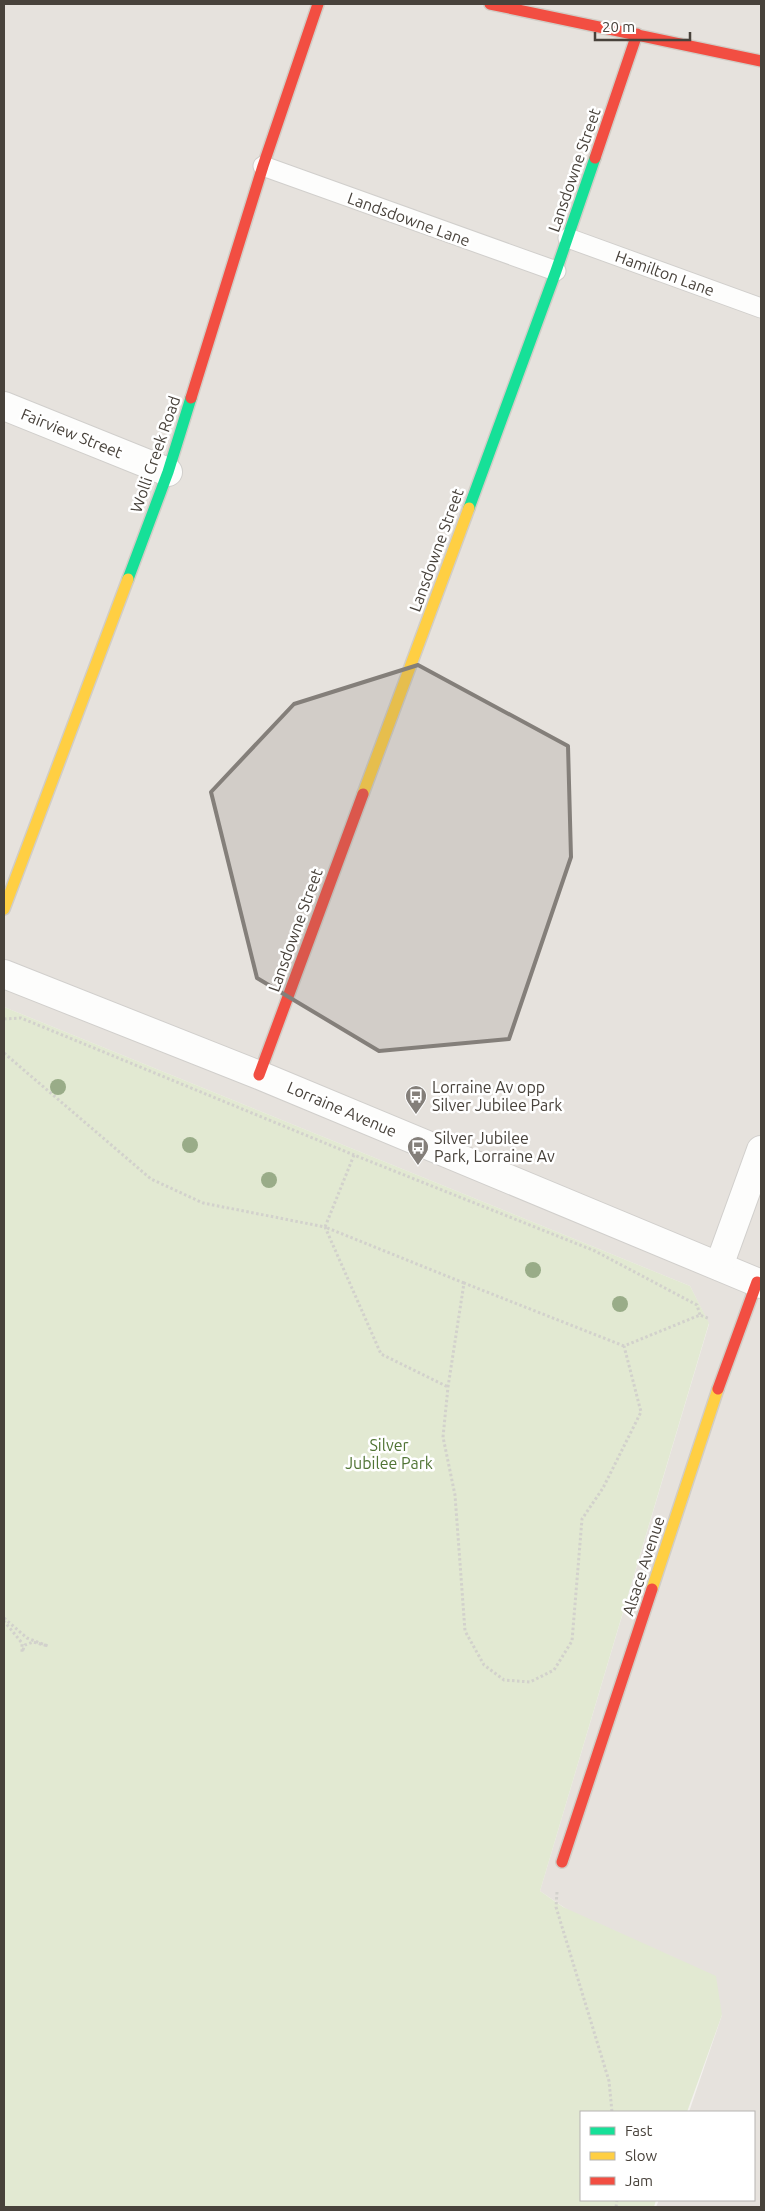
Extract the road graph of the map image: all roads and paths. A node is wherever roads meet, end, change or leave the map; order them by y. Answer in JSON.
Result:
{"nodes":[{"id":1,"x":318,"y":4,"type":"edge"},
{"id":2,"x":490,"y":4,"type":"edge"},
{"id":3,"x":637,"y":34,"type":"junction"},
{"id":4,"x":761,"y":61,"type":"edge"},
{"id":5,"x":263,"y":166,"type":"junction"},
{"id":6,"x":568,"y":238,"type":"junction"},
{"id":7,"x":556,"y":271,"type":"junction"},
{"id":8,"x":761,"y":308,"type":"edge"},
{"id":9,"x":4,"y":406,"type":"edge"},
{"id":10,"x":168,"y":472,"type":"junction"},
{"id":11,"x":4,"y":909,"type":"edge"},
{"id":12,"x":4,"y":974,"type":"edge"},
{"id":13,"x":4,"y":1019,"type":"edge"},
{"id":14,"x":4,"y":1054,"type":"edge"},
{"id":15,"x":259,"y":1075,"type":"junction"},
{"id":16,"x":761,"y":1150,"type":"edge"},
{"id":17,"x":354,"y":1155,"type":"junction"},
{"id":18,"x":325,"y":1227,"type":"junction"},
{"id":19,"x":719,"y":1266,"type":"junction"},
{"id":20,"x":464,"y":1283,"type":"junction"},
{"id":21,"x":759,"y":1283,"type":"edge"},
{"id":22,"x":624,"y":1346,"type":"junction"},
{"id":23,"x":448,"y":1387,"type":"junction"},
{"id":24,"x":4,"y":1620,"type":"edge"},
{"id":25,"x":562,"y":1862,"type":"joint"},
{"id":26,"x":612,"y":2111,"type":"edge"}],
"edges":[{"from":1,"to":5,"type":"street","name":"Wolli Creek Road"},
{"from":2,"to":3,"type":"street"},
{"from":3,"to":4,"type":"street"},
{"from":3,"to":6,"type":"street","name":"Lansdowne Street"},
{"from":5,"to":7,"type":"lane","name":"Landsdowne Lane"},
{"from":5,"to":10,"type":"street","name":"Wolli Creek Road"},
{"from":6,"to":7,"type":"street","name":"Lansdowne Street"},
{"from":6,"to":8,"type":"lane","name":"Hamilton Lane"},
{"from":7,"to":15,"type":"street","name":"Lansdowne Street"},
{"from":9,"to":10,"type":"street","name":"Fairview Street"},
{"from":10,"to":11,"type":"street","name":"Wolli Creek Road"},
{"from":12,"to":15,"type":"street","name":"Lorraine Avenue"},
{"from":13,"to":17,"type":"path"},
{"from":14,"to":18,"type":"path"},
{"from":15,"to":19,"type":"street","name":"Lorraine Avenue"},
{"from":16,"to":19,"type":"street"},
{"from":17,"to":18,"type":"path"},
{"from":17,"to":22,"type":"path"},
{"from":18,"to":20,"type":"path"},
{"from":18,"to":23,"type":"path"},
{"from":19,"to":21,"type":"street","name":"Lorraine Avenue"},
{"from":20,"to":22,"type":"path"},
{"from":20,"to":23,"type":"path"},
{"from":21,"to":25,"type":"street","name":"Alsace Avenue"},
{"from":22,"to":23,"type":"path"},
{"from":24,"to":24,"type":"path"},
{"from":25,"to":26,"type":"path"}]}
